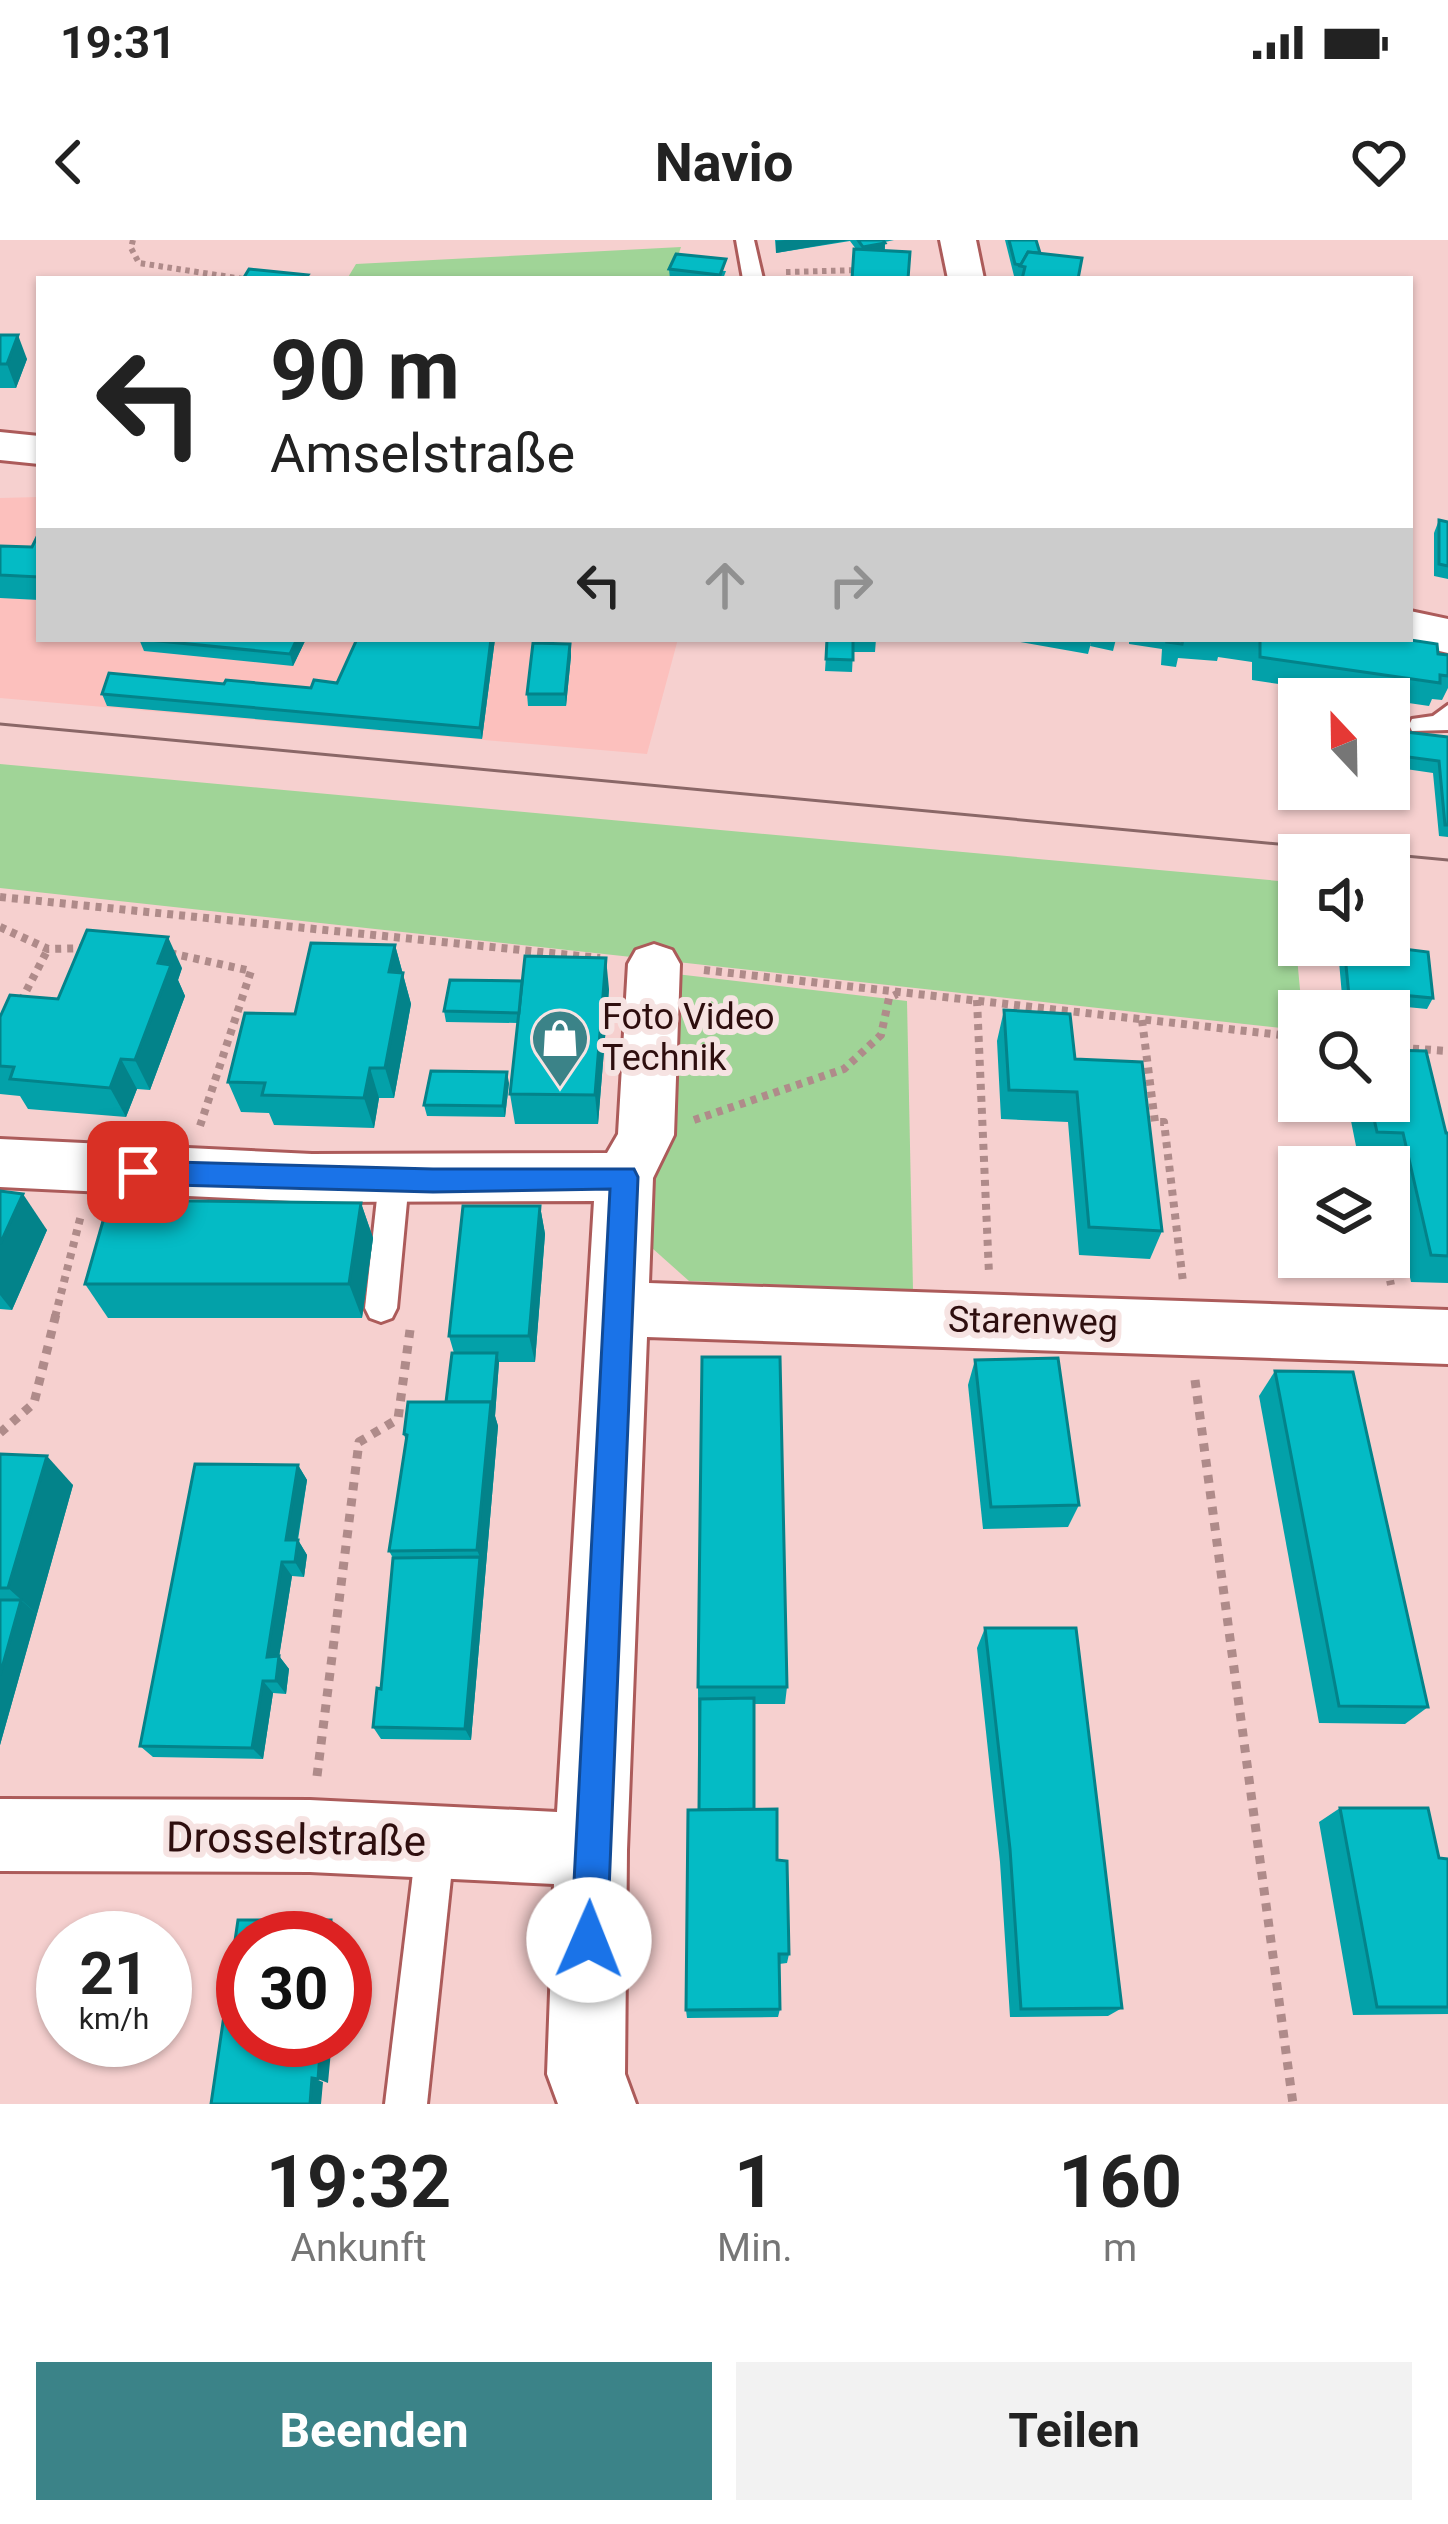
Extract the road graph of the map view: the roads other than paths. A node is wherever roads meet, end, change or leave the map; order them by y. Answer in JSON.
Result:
{"nodes":[{"id":1,"x":746,"y":240,"type":"edge"},
{"id":2,"x":958,"y":240,"type":"edge"},
{"id":3,"x":752,"y":276,"type":"edge"},
{"id":4,"x":965,"y":276,"type":"edge"},
{"id":5,"x":0,"y":446,"type":"edge"},
{"id":6,"x":36,"y":450,"type":"edge"},
{"id":7,"x":36,"y":472,"type":"edge"},
{"id":8,"x":0,"y":474,"type":"edge"},
{"id":9,"x":1413,"y":629,"type":"edge"},
{"id":10,"x":1448,"y":636,"type":"edge"},
{"id":11,"x":1448,"y":713,"type":"edge"},
{"id":12,"x":1421,"y":724,"type":"dead end"},
{"id":13,"x":654,"y":964,"type":"dead end"},
{"id":14,"x":635,"y":1156,"type":"junction"},
{"id":15,"x":0,"y":1163,"type":"edge"},
{"id":16,"x":394,"y":1180,"type":"junction"},
{"id":17,"x":381,"y":1308,"type":"dead end"},
{"id":18,"x":618,"y":1309,"type":"junction"},
{"id":19,"x":1448,"y":1337,"type":"edge"},
{"id":20,"x":0,"y":1835,"type":"edge"},
{"id":21,"x":436,"y":1840,"type":"junction"},
{"id":22,"x":591,"y":1850,"type":"junction"},
{"id":23,"x":406,"y":2104,"type":"edge"},
{"id":24,"x":598,"y":2104,"type":"edge"}],
"edges":[{"from":1,"to":3,"type":"lane"},
{"from":2,"to":4,"type":"street"},
{"from":5,"to":6,"type":"main road"},
{"from":7,"to":8,"type":"main road"},
{"from":9,"to":10,"type":"main road"},
{"from":11,"to":12,"type":"lane"},
{"from":13,"to":14,"type":"street"},
{"from":14,"to":16,"type":"street"},
{"from":14,"to":18,"type":"street"},
{"from":15,"to":16,"type":"street"},
{"from":16,"to":17,"type":"lane"},
{"from":18,"to":19,"type":"street","name":"Starenweg"},
{"from":18,"to":22,"type":"street"},
{"from":20,"to":21,"type":"street","name":"Drosselstraße"},
{"from":21,"to":22,"type":"street","name":"Drosselstraße"},
{"from":21,"to":23,"type":"lane"},
{"from":22,"to":24,"type":"street"}]}
